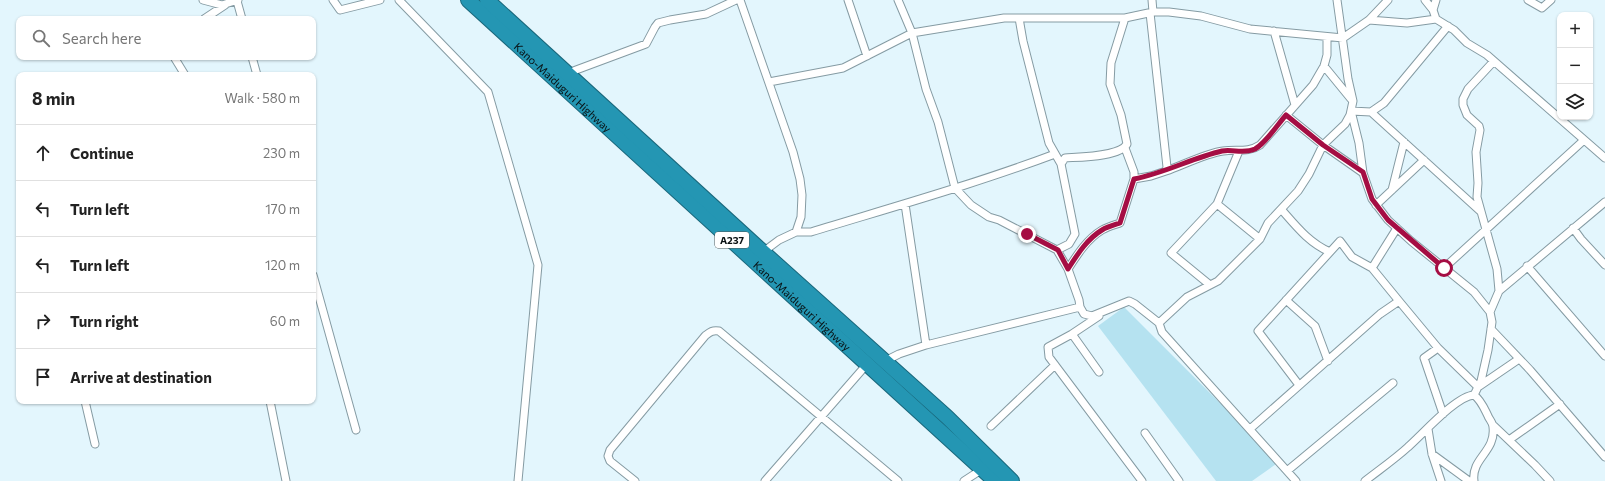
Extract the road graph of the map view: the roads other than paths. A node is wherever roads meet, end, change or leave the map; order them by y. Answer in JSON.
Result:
{"nodes":[{"id":1,"x":203,"y":0,"type":"edge"},
{"id":2,"x":237,"y":0,"type":"edge"},
{"id":3,"x":332,"y":0,"type":"edge"},
{"id":4,"x":380,"y":0,"type":"edge"},
{"id":5,"x":399,"y":0,"type":"edge"},
{"id":6,"x":468,"y":0,"type":"edge"},
{"id":7,"x":487,"y":0,"type":"edge"},
{"id":8,"x":736,"y":0,"type":"edge"},
{"id":9,"x":740,"y":0,"type":"edge"},
{"id":10,"x":848,"y":0,"type":"edge"},
{"id":11,"x":1152,"y":0,"type":"edge"},
{"id":12,"x":1337,"y":0,"type":"edge"},
{"id":13,"x":1388,"y":0,"type":"edge"},
{"id":14,"x":1425,"y":0,"type":"edge"},
{"id":15,"x":1436,"y":0,"type":"edge"},
{"id":16,"x":1528,"y":0,"type":"edge"},
{"id":17,"x":1551,"y":0,"type":"edge"},
{"id":18,"x":900,"y":1,"type":"edge"},
{"id":19,"x":225,"y":5,"type":"junction"},
{"id":20,"x":1433,"y":10,"type":"junction"},
{"id":21,"x":1152,"y":13,"type":"junction"},
{"id":22,"x":208,"y":16,"type":"edge"},
{"id":23,"x":241,"y":16,"type":"edge"},
{"id":24,"x":1019,"y":18,"type":"junction"},
{"id":25,"x":1125,"y":18,"type":"junction"},
{"id":26,"x":1436,"y":18,"type":"junction"},
{"id":27,"x":1369,"y":20,"type":"junction"},
{"id":28,"x":1448,"y":26,"type":"junction"},
{"id":29,"x":1274,"y":31,"type":"junction"},
{"id":30,"x":912,"y":33,"type":"junction"},
{"id":31,"x":1327,"y":37,"type":"junction"},
{"id":32,"x":1343,"y":38,"type":"junction"},
{"id":33,"x":867,"y":56,"type":"junction"},
{"id":34,"x":176,"y":60,"type":"edge"},
{"id":35,"x":253,"y":60,"type":"edge"},
{"id":36,"x":1494,"y":61,"type":"junction"},
{"id":37,"x":1324,"y":66,"type":"junction"},
{"id":38,"x":183,"y":72,"type":"edge"},
{"id":39,"x":257,"y":72,"type":"edge"},
{"id":40,"x":568,"y":74,"type":"junction"},
{"id":41,"x":768,"y":82,"type":"junction"},
{"id":42,"x":1353,"y":101,"type":"junction"},
{"id":43,"x":1295,"y":105,"type":"junction"},
{"id":44,"x":1351,"y":111,"type":"junction"},
{"id":45,"x":1371,"y":112,"type":"junction"},
{"id":46,"x":1286,"y":115,"type":"junction"},
{"id":47,"x":1584,"y":140,"type":"junction"},
{"id":48,"x":1404,"y":142,"type":"junction"},
{"id":49,"x":1323,"y":145,"type":"junction"},
{"id":50,"x":1125,"y":148,"type":"junction"},
{"id":51,"x":1239,"y":151,"type":"junction"},
{"id":52,"x":1055,"y":154,"type":"junction"},
{"id":53,"x":1605,"y":158,"type":"edge"},
{"id":54,"x":1424,"y":160,"type":"junction"},
{"id":55,"x":1061,"y":164,"type":"junction"},
{"id":56,"x":1166,"y":171,"type":"junction"},
{"id":57,"x":1363,"y":172,"type":"junction"},
{"id":58,"x":1134,"y":179,"type":"junction"},
{"id":59,"x":955,"y":188,"type":"junction"},
{"id":60,"x":1392,"y":190,"type":"junction"},
{"id":61,"x":1605,"y":202,"type":"edge"},
{"id":62,"x":905,"y":204,"type":"junction"},
{"id":63,"x":1218,"y":204,"type":"junction"},
{"id":64,"x":1376,"y":204,"type":"junction"},
{"id":65,"x":1281,"y":209,"type":"junction"},
{"id":66,"x":1481,"y":212,"type":"junction"},
{"id":67,"x":1397,"y":228,"type":"junction"},
{"id":68,"x":1573,"y":228,"type":"junction"},
{"id":69,"x":1486,"y":229,"type":"junction"},
{"id":70,"x":796,"y":232,"type":"junction"},
{"id":71,"x":1260,"y":239,"type":"junction"},
{"id":72,"x":1058,"y":250,"type":"junction"},
{"id":73,"x":762,"y":252,"type":"junction"},
{"id":74,"x":1330,"y":252,"type":"junction"},
{"id":75,"x":1605,"y":265,"type":"edge"},
{"id":76,"x":1527,"y":266,"type":"junction"},
{"id":77,"x":1372,"y":268,"type":"junction"},
{"id":78,"x":1444,"y":268,"type":"junction"},
{"id":79,"x":1068,"y":269,"type":"junction"},
{"id":80,"x":1210,"y":285,"type":"junction"},
{"id":81,"x":316,"y":286,"type":"edge"},
{"id":82,"x":1499,"y":291,"type":"junction"},
{"id":83,"x":1286,"y":300,"type":"junction"},
{"id":84,"x":1399,"y":301,"type":"junction"},
{"id":85,"x":1080,"y":307,"type":"junction"},
{"id":86,"x":1104,"y":312,"type":"junction"},
{"id":87,"x":1490,"y":312,"type":"junction"},
{"id":88,"x":1159,"y":323,"type":"junction"},
{"id":89,"x":1491,"y":329,"type":"junction"},
{"id":90,"x":1072,"y":334,"type":"junction"},
{"id":91,"x":926,"y":345,"type":"junction"},
{"id":92,"x":1438,"y":348,"type":"junction"},
{"id":93,"x":1605,"y":356,"type":"edge"},
{"id":94,"x":1519,"y":359,"type":"junction"},
{"id":95,"x":885,"y":361,"type":"junction"},
{"id":96,"x":1328,"y":361,"type":"junction"},
{"id":97,"x":868,"y":363,"type":"junction"},
{"id":98,"x":1055,"y":365,"type":"junction"},
{"id":99,"x":1099,"y":372,"type":"dead end"},
{"id":100,"x":1393,"y":383,"type":"dead end"},
{"id":101,"x":1299,"y":385,"type":"junction"},
{"id":102,"x":1478,"y":387,"type":"junction"},
{"id":103,"x":1474,"y":395,"type":"junction"},
{"id":104,"x":86,"y":404,"type":"edge"},
{"id":105,"x":271,"y":404,"type":"edge"},
{"id":106,"x":1560,"y":404,"type":"junction"},
{"id":107,"x":1443,"y":414,"type":"junction"},
{"id":108,"x":821,"y":416,"type":"junction"},
{"id":109,"x":992,"y":426,"type":"dead end"},
{"id":110,"x":1494,"y":426,"type":"junction"},
{"id":111,"x":1250,"y":429,"type":"junction"},
{"id":112,"x":1428,"y":429,"type":"junction"},
{"id":113,"x":356,"y":430,"type":"dead end"},
{"id":114,"x":1145,"y":433,"type":"dead end"},
{"id":115,"x":1509,"y":440,"type":"junction"},
{"id":116,"x":95,"y":444,"type":"dead end"},
{"id":117,"x":1432,"y":454,"type":"junction"},
{"id":118,"x":1605,"y":457,"type":"edge"},
{"id":119,"x":987,"y":464,"type":"junction"},
{"id":120,"x":1287,"y":471,"type":"junction"},
{"id":121,"x":1369,"y":480,"type":"edge"},
{"id":122,"x":1471,"y":480,"type":"edge"},
{"id":123,"x":286,"y":481,"type":"edge"},
{"id":124,"x":518,"y":481,"type":"edge"},
{"id":125,"x":635,"y":481,"type":"edge"},
{"id":126,"x":765,"y":481,"type":"edge"},
{"id":127,"x":898,"y":481,"type":"edge"},
{"id":128,"x":964,"y":481,"type":"edge"},
{"id":129,"x":995,"y":481,"type":"edge"},
{"id":130,"x":1012,"y":481,"type":"edge"},
{"id":131,"x":1142,"y":481,"type":"edge"},
{"id":132,"x":1180,"y":481,"type":"edge"},
{"id":133,"x":1296,"y":481,"type":"edge"},
{"id":134,"x":1441,"y":481,"type":"edge"},
{"id":135,"x":1550,"y":481,"type":"edge"}],
"edges":[{"from":1,"to":19,"type":"street"},
{"from":2,"to":19,"type":"street"},
{"from":2,"to":23,"type":"street"},
{"from":3,"to":4,"type":"street"},
{"from":5,"to":124,"type":"street"},
{"from":6,"to":97,"type":"highway","name":"Kano-Maiduguri Highway","number":"A237"},
{"from":7,"to":40,"type":"highway","name":"Kano-Maiduguri Highway","number":"A237"},
{"from":8,"to":40,"type":"street"},
{"from":9,"to":41,"type":"street"},
{"from":10,"to":33,"type":"street"},
{"from":11,"to":21,"type":"street"},
{"from":12,"to":32,"type":"street"},
{"from":13,"to":27,"type":"street"},
{"from":14,"to":20,"type":"street"},
{"from":15,"to":20,"type":"street"},
{"from":16,"to":17,"type":"street"},
{"from":18,"to":30,"type":"street"},
{"from":19,"to":22,"type":"street"},
{"from":20,"to":26,"type":"street"},
{"from":21,"to":25,"type":"street"},
{"from":21,"to":29,"type":"street"},
{"from":21,"to":56,"type":"street"},
{"from":24,"to":25,"type":"street"},
{"from":24,"to":30,"type":"street"},
{"from":24,"to":52,"type":"street"},
{"from":25,"to":50,"type":"street"},
{"from":26,"to":27,"type":"street"},
{"from":26,"to":28,"type":"street"},
{"from":27,"to":32,"type":"street"},
{"from":28,"to":36,"type":"street"},
{"from":28,"to":45,"type":"street"},
{"from":29,"to":31,"type":"street"},
{"from":29,"to":43,"type":"street"},
{"from":30,"to":33,"type":"street"},
{"from":30,"to":59,"type":"street"},
{"from":31,"to":32,"type":"street"},
{"from":31,"to":37,"type":"street"},
{"from":32,"to":42,"type":"street"},
{"from":33,"to":41,"type":"street"},
{"from":34,"to":38,"type":"street"},
{"from":35,"to":39,"type":"street"},
{"from":36,"to":47,"type":"street"},
{"from":36,"to":66,"type":"street"},
{"from":37,"to":42,"type":"street"},
{"from":37,"to":43,"type":"street"},
{"from":40,"to":73,"type":"highway","name":"Kano-Maiduguri Highway","number":"A237"},
{"from":41,"to":70,"type":"street"},
{"from":42,"to":44,"type":"street"},
{"from":43,"to":46,"type":"street"},
{"from":44,"to":45,"type":"street"},
{"from":44,"to":49,"type":"street"},
{"from":44,"to":57,"type":"street"},
{"from":45,"to":48,"type":"street"},
{"from":46,"to":49,"type":"street"},
{"from":46,"to":51,"type":"street"},
{"from":47,"to":53,"type":"street"},
{"from":47,"to":69,"type":"street"},
{"from":48,"to":54,"type":"street"},
{"from":48,"to":60,"type":"street"},
{"from":49,"to":57,"type":"street"},
{"from":49,"to":65,"type":"street"},
{"from":50,"to":55,"type":"street"},
{"from":50,"to":58,"type":"street"},
{"from":51,"to":56,"type":"street"},
{"from":51,"to":63,"type":"street"},
{"from":52,"to":55,"type":"street"},
{"from":52,"to":59,"type":"street"},
{"from":54,"to":60,"type":"street"},
{"from":54,"to":66,"type":"street"},
{"from":55,"to":72,"type":"street"},
{"from":56,"to":58,"type":"street"},
{"from":57,"to":64,"type":"street"},
{"from":58,"to":79,"type":"street"},
{"from":59,"to":62,"type":"street"},
{"from":59,"to":72,"type":"street"},
{"from":60,"to":64,"type":"street"},
{"from":61,"to":68,"type":"street"},
{"from":62,"to":70,"type":"street"},
{"from":62,"to":91,"type":"street"},
{"from":63,"to":71,"type":"street"},
{"from":63,"to":80,"type":"street"},
{"from":64,"to":67,"type":"street"},
{"from":65,"to":71,"type":"street"},
{"from":65,"to":74,"type":"street"},
{"from":66,"to":69,"type":"street"},
{"from":67,"to":77,"type":"street"},
{"from":67,"to":78,"type":"street"},
{"from":68,"to":75,"type":"street"},
{"from":68,"to":76,"type":"street"},
{"from":69,"to":78,"type":"street"},
{"from":69,"to":82,"type":"street"},
{"from":70,"to":73,"type":"street"},
{"from":71,"to":80,"type":"street"},
{"from":72,"to":79,"type":"street"},
{"from":73,"to":95,"type":"highway","name":"Kano-Maiduguri Highway","number":"A237"},
{"from":74,"to":77,"type":"street"},
{"from":74,"to":83,"type":"street"},
{"from":76,"to":82,"type":"street"},
{"from":76,"to":93,"type":"street"},
{"from":77,"to":84,"type":"street"},
{"from":78,"to":87,"type":"street"},
{"from":79,"to":85,"type":"street"},
{"from":80,"to":88,"type":"street"},
{"from":81,"to":113,"type":"street"},
{"from":82,"to":87,"type":"street"},
{"from":83,"to":96,"type":"street"},
{"from":83,"to":101,"type":"street"},
{"from":84,"to":92,"type":"street"},
{"from":84,"to":96,"type":"street"},
{"from":85,"to":86,"type":"street"},
{"from":85,"to":91,"type":"street"},
{"from":86,"to":88,"type":"street"},
{"from":86,"to":90,"type":"street"},
{"from":87,"to":89,"type":"street"},
{"from":88,"to":111,"type":"street"},
{"from":89,"to":94,"type":"street"},
{"from":89,"to":102,"type":"street"},
{"from":90,"to":98,"type":"street"},
{"from":90,"to":99,"type":"street"},
{"from":91,"to":95,"type":"street"},
{"from":92,"to":102,"type":"street"},
{"from":92,"to":107,"type":"street"},
{"from":94,"to":102,"type":"street"},
{"from":94,"to":106,"type":"street"},
{"from":95,"to":119,"type":"highway","name":"Kano-Maiduguri Highway","number":"A237"},
{"from":96,"to":101,"type":"street"},
{"from":97,"to":108,"type":"street"},
{"from":97,"to":119,"type":"highway","name":"Kano-Maiduguri Highway","number":"A237"},
{"from":98,"to":109,"type":"street"},
{"from":98,"to":131,"type":"street"},
{"from":100,"to":120,"type":"street"},
{"from":101,"to":111,"type":"street"},
{"from":102,"to":103,"type":"street"},
{"from":103,"to":107,"type":"street"},
{"from":103,"to":110,"type":"street"},
{"from":104,"to":116,"type":"street"},
{"from":105,"to":123,"type":"street"},
{"from":106,"to":115,"type":"street"},
{"from":106,"to":118,"type":"street"},
{"from":107,"to":112,"type":"street"},
{"from":108,"to":125,"type":"street"},
{"from":108,"to":126,"type":"street"},
{"from":108,"to":127,"type":"street"},
{"from":110,"to":115,"type":"street"},
{"from":110,"to":122,"type":"street"},
{"from":111,"to":120,"type":"street"},
{"from":112,"to":117,"type":"street"},
{"from":112,"to":121,"type":"street"},
{"from":114,"to":132,"type":"street"},
{"from":115,"to":135,"type":"street"},
{"from":117,"to":122,"type":"street"},
{"from":117,"to":134,"type":"street"},
{"from":119,"to":128,"type":"street"},
{"from":119,"to":129,"type":"highway","name":"Kano-Maiduguri Highway","number":"A237"},
{"from":119,"to":130,"type":"highway","name":"Kano-Maiduguri Highway","number":"A237"},
{"from":120,"to":133,"type":"street"}]}
